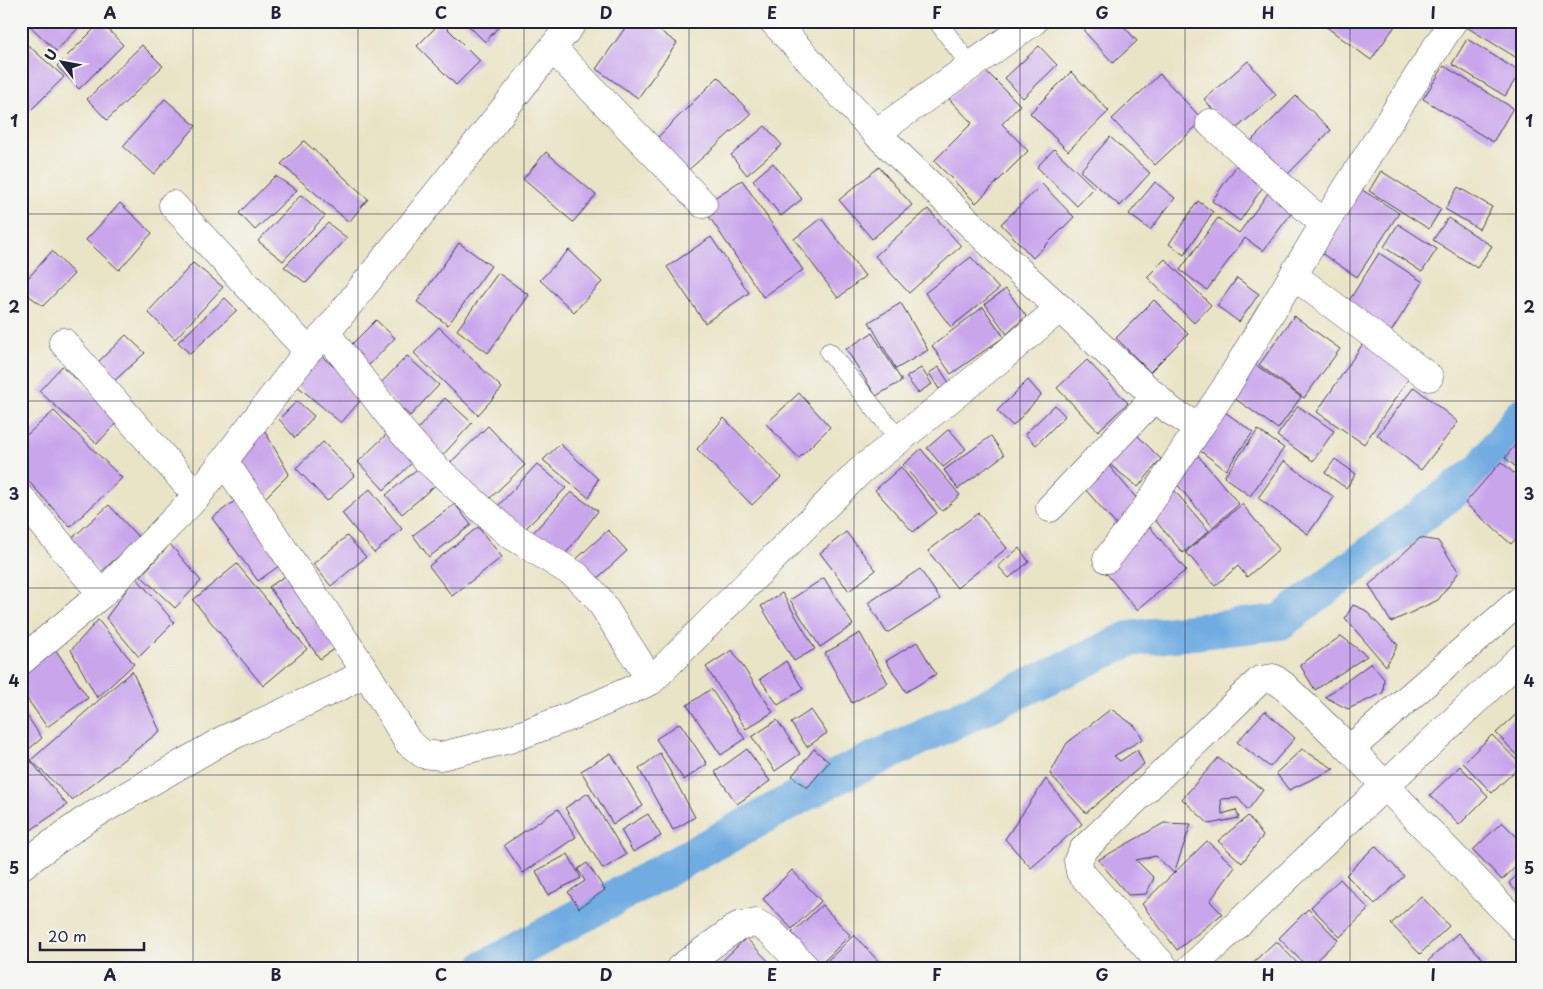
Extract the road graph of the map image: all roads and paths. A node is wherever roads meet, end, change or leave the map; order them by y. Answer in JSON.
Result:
{"nodes":[{"id":1,"x":574,"y":21,"type":"edge"},
{"id":2,"x":773,"y":21,"type":"edge"},
{"id":3,"x":937,"y":21,"type":"edge"},
{"id":4,"x":1034,"y":21,"type":"edge"},
{"id":5,"x":1452,"y":21,"type":"edge"},
{"id":6,"x":553,"y":49,"type":"junction"},
{"id":7,"x":970,"y":65,"type":"junction"},
{"id":8,"x":1210,"y":123,"type":"dead end"},
{"id":9,"x":876,"y":133,"type":"junction"},
{"id":10,"x":703,"y":204,"type":"dead end"},
{"id":11,"x":172,"y":205,"type":"dead end"},
{"id":12,"x":1324,"y":224,"type":"junction"},
{"id":13,"x":1294,"y":276,"type":"junction"},
{"id":14,"x":1060,"y":308,"type":"junction"},
{"id":15,"x":63,"y":342,"type":"dead end"},
{"id":16,"x":317,"y":342,"type":"junction"},
{"id":17,"x":829,"y":352,"type":"dead end"},
{"id":18,"x":1429,"y":378,"type":"dead end"},
{"id":19,"x":1156,"y":396,"type":"junction"},
{"id":20,"x":1198,"y":427,"type":"junction"},
{"id":21,"x":899,"y":439,"type":"junction"},
{"id":22,"x":224,"y":461,"type":"junction"},
{"id":23,"x":196,"y":496,"type":"junction"},
{"id":24,"x":21,"y":498,"type":"edge"},
{"id":25,"x":1050,"y":508,"type":"dead end"},
{"id":26,"x":1107,"y":559,"type":"dead end"},
{"id":27,"x":102,"y":594,"type":"junction"},
{"id":28,"x":1522,"y":599,"type":"edge"},
{"id":29,"x":1522,"y":657,"type":"edge"},
{"id":30,"x":21,"y":661,"type":"edge"},
{"id":31,"x":366,"y":672,"type":"junction"},
{"id":32,"x":651,"y":681,"type":"junction"},
{"id":33,"x":1350,"y":749,"type":"junction"},
{"id":34,"x":1386,"y":785,"type":"junction"},
{"id":35,"x":21,"y":866,"type":"edge"},
{"id":36,"x":1522,"y":928,"type":"edge"},
{"id":37,"x":680,"y":968,"type":"edge"},
{"id":38,"x":806,"y":968,"type":"edge"},
{"id":39,"x":1165,"y":968,"type":"edge"},
{"id":40,"x":1191,"y":968,"type":"edge"}],
"edges":[{"from":1,"to":6,"type":"street"},
{"from":2,"to":9,"type":"street"},
{"from":3,"to":7,"type":"lane"},
{"from":4,"to":7,"type":"street"},
{"from":5,"to":12,"type":"street"},
{"from":6,"to":10,"type":"street"},
{"from":6,"to":16,"type":"street"},
{"from":7,"to":9,"type":"street"},
{"from":8,"to":12,"type":"street"},
{"from":9,"to":14,"type":"street"},
{"from":11,"to":16,"type":"street"},
{"from":12,"to":13,"type":"street"},
{"from":13,"to":18,"type":"street"},
{"from":13,"to":20,"type":"street"},
{"from":14,"to":19,"type":"street"},
{"from":14,"to":21,"type":"street"},
{"from":15,"to":23,"type":"street"},
{"from":16,"to":22,"type":"street"},
{"from":16,"to":32,"type":"street"},
{"from":17,"to":21,"type":"lane"},
{"from":19,"to":20,"type":"street"},
{"from":19,"to":25,"type":"street"},
{"from":20,"to":26,"type":"street"},
{"from":21,"to":32,"type":"street"},
{"from":22,"to":23,"type":"street"},
{"from":22,"to":31,"type":"street"},
{"from":23,"to":27,"type":"street"},
{"from":24,"to":27,"type":"street"},
{"from":27,"to":30,"type":"street"},
{"from":28,"to":33,"type":"street"},
{"from":29,"to":34,"type":"street"},
{"from":31,"to":32,"type":"street"},
{"from":31,"to":35,"type":"street"},
{"from":33,"to":34,"type":"street"},
{"from":33,"to":39,"type":"street"},
{"from":34,"to":36,"type":"street"},
{"from":34,"to":40,"type":"street"},
{"from":37,"to":38,"type":"street"}]}
